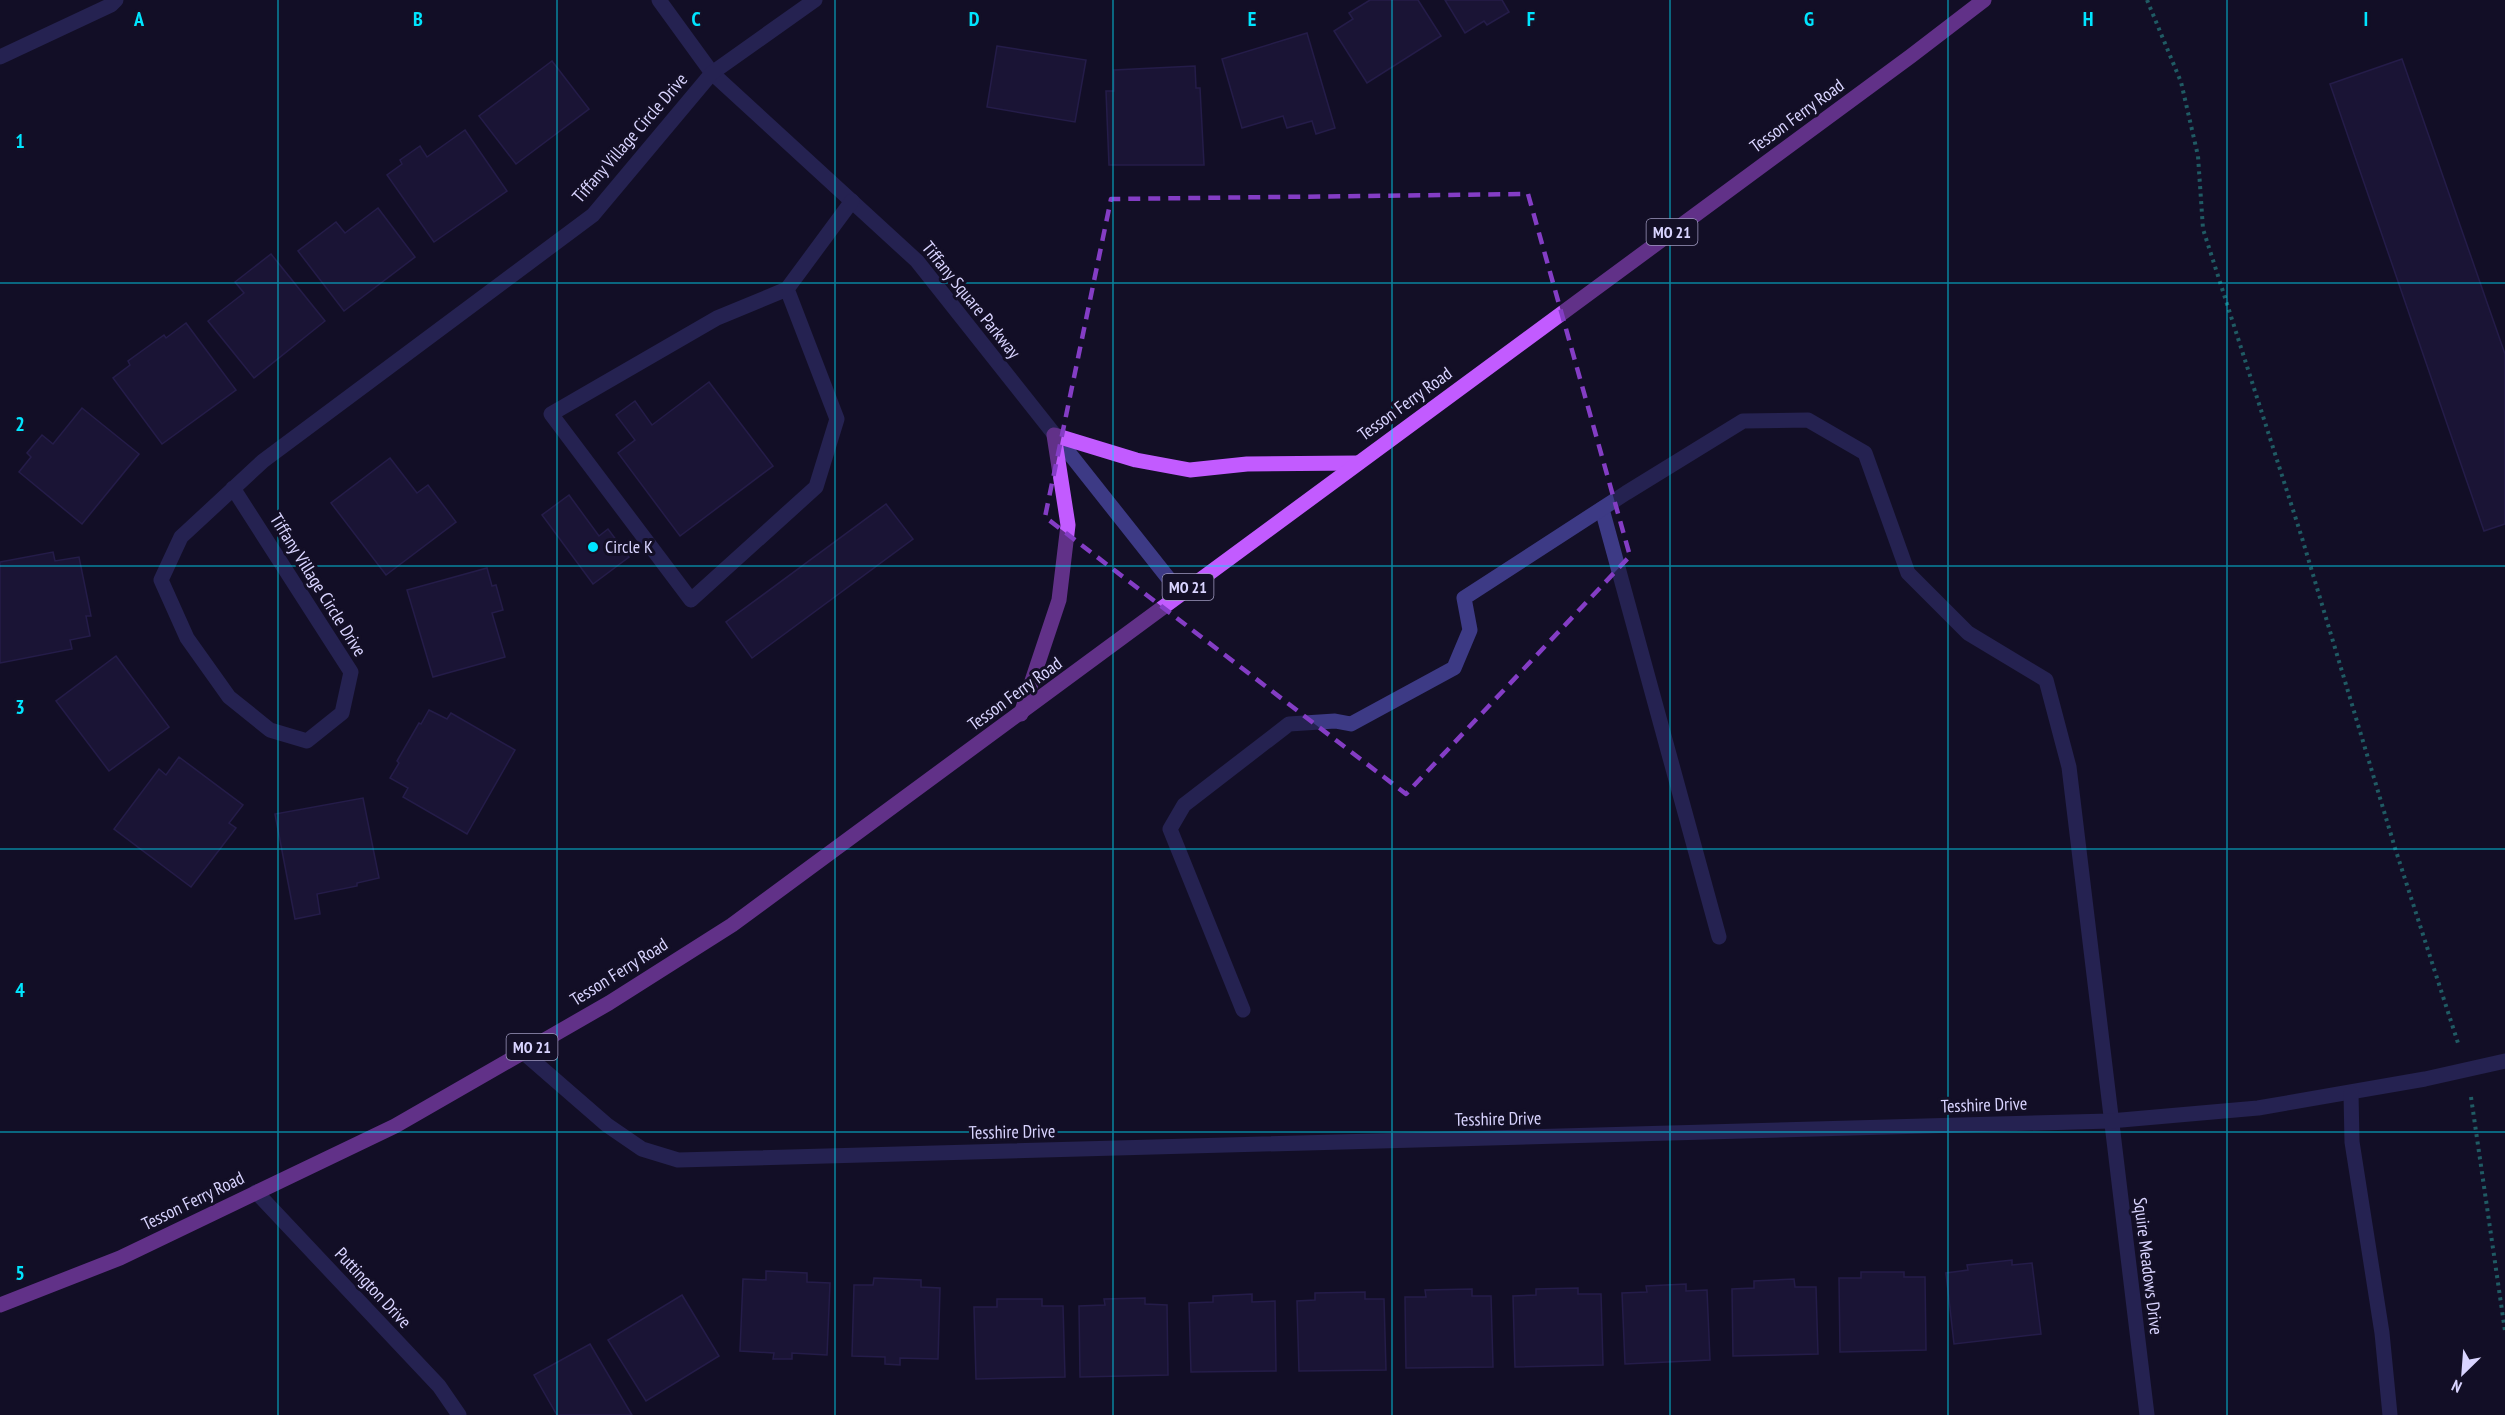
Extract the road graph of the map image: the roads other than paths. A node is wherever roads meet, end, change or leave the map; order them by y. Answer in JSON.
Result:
{"nodes":[{"id":1,"x":116,"y":0,"type":"edge"},
{"id":2,"x":659,"y":0,"type":"edge"},
{"id":3,"x":815,"y":0,"type":"edge"},
{"id":4,"x":1984,"y":0,"type":"edge"},
{"id":5,"x":0,"y":57,"type":"edge"},
{"id":6,"x":712,"y":73,"type":"junction"},
{"id":7,"x":852,"y":201,"type":"junction"},
{"id":8,"x":787,"y":289,"type":"junction"},
{"id":9,"x":1054,"y":435,"type":"junction"},
{"id":10,"x":1358,"y":463,"type":"junction"},
{"id":11,"x":233,"y":488,"type":"junction"},
{"id":12,"x":1602,"y":509,"type":"junction"},
{"id":13,"x":1180,"y":593,"type":"junction"},
{"id":14,"x":1021,"y":714,"type":"junction"},
{"id":15,"x":1719,"y":937,"type":"dead end"},
{"id":16,"x":1243,"y":1010,"type":"dead end"},
{"id":17,"x":524,"y":1052,"type":"junction"},
{"id":18,"x":2505,"y":1061,"type":"edge"},
{"id":19,"x":2351,"y":1093,"type":"junction"},
{"id":20,"x":2110,"y":1121,"type":"junction"},
{"id":21,"x":256,"y":1192,"type":"junction"},
{"id":22,"x":0,"y":1305,"type":"edge"},
{"id":23,"x":2144,"y":1414,"type":"edge"},
{"id":24,"x":459,"y":1415,"type":"edge"},
{"id":25,"x":2390,"y":1415,"type":"edge"}],
"edges":[{"from":1,"to":5,"type":"street"},
{"from":2,"to":6,"type":"street","name":"Tiffany Square Parkway"},
{"from":3,"to":6,"type":"street","name":"Tiffany Village Circle Drive"},
{"from":4,"to":10,"type":"main road","name":"Tesson Ferry Road","number":"MO 21"},
{"from":6,"to":7,"type":"street","name":"Tiffany Square Parkway"},
{"from":6,"to":11,"type":"street","name":"Tiffany Village Circle Drive"},
{"from":7,"to":8,"type":"street"},
{"from":7,"to":9,"type":"street","name":"Tiffany Square Parkway"},
{"from":8,"to":8,"type":"street"},
{"from":9,"to":10,"type":"main road"},
{"from":9,"to":13,"type":"street","name":"Tiffany Square Parkway"},
{"from":9,"to":14,"type":"main road"},
{"from":10,"to":13,"type":"main road","name":"Tesson Ferry Road","number":"MO 21"},
{"from":11,"to":11,"type":"street","name":"Tiffany Village Circle Drive"},
{"from":12,"to":15,"type":"street"},
{"from":12,"to":16,"type":"street","name":"Squire Meadows Drive"},
{"from":12,"to":20,"type":"street","name":"Squire Meadows Drive"},
{"from":13,"to":14,"type":"main road","name":"Tesson Ferry Road","number":"MO 21"},
{"from":14,"to":17,"type":"main road","name":"Tesson Ferry Road","number":"MO 21"},
{"from":17,"to":20,"type":"street","name":"Tesshire Drive"},
{"from":17,"to":21,"type":"main road","name":"Tesson Ferry Road","number":"MO 21"},
{"from":18,"to":19,"type":"street","name":"Tesshire Drive"},
{"from":19,"to":20,"type":"street","name":"Tesshire Drive"},
{"from":19,"to":25,"type":"street"},
{"from":20,"to":23,"type":"street","name":"Squire Meadows Drive"},
{"from":21,"to":22,"type":"main road","name":"Tesson Ferry Road","number":"MO 21"},
{"from":21,"to":24,"type":"street","name":"Puttington Drive"}]}
